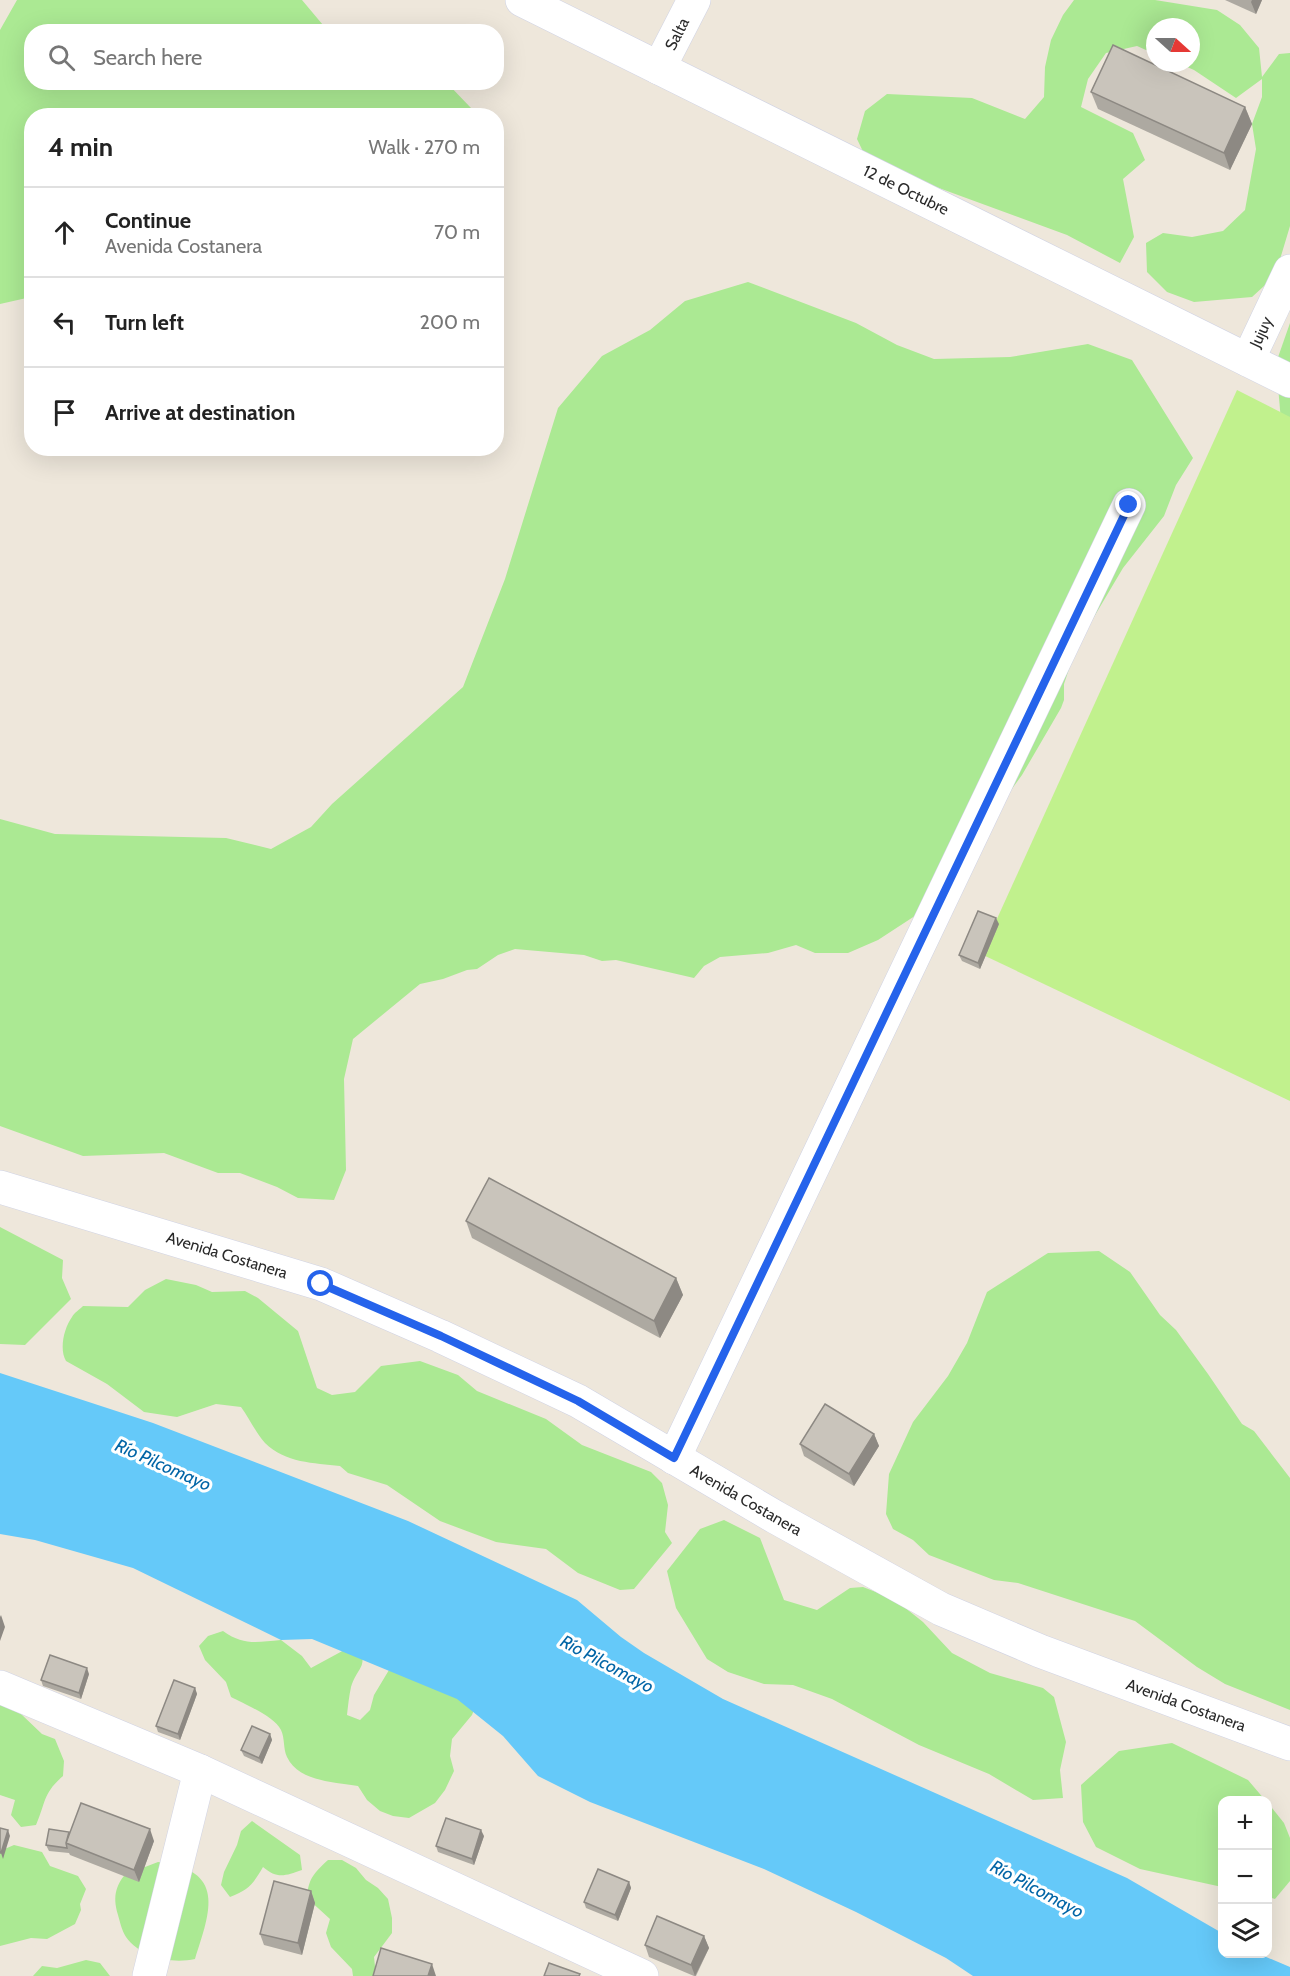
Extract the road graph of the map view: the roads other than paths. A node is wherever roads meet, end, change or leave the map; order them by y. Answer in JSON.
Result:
{"nodes":[{"id":1,"x":522,"y":0,"type":"edge"},
{"id":2,"x":694,"y":0,"type":"edge"},
{"id":3,"x":659,"y":68,"type":"junction"},
{"id":4,"x":1290,"y":271,"type":"edge"},
{"id":5,"x":1248,"y":360,"type":"junction"},
{"id":6,"x":1290,"y":381,"type":"edge"},
{"id":7,"x":1129,"y":505,"type":"dead end"},
{"id":8,"x":0,"y":1186,"type":"edge"},
{"id":9,"x":674,"y":1458,"type":"junction"},
{"id":10,"x":0,"y":1687,"type":"edge"},
{"id":11,"x":1290,"y":1743,"type":"edge"},
{"id":12,"x":200,"y":1771,"type":"junction"},
{"id":13,"x":149,"y":1976,"type":"edge"},
{"id":14,"x":642,"y":1976,"type":"edge"}],
"edges":[{"from":1,"to":3,"type":"street","name":"12 de Octubre"},
{"from":2,"to":3,"type":"street","name":"Salta"},
{"from":3,"to":5,"type":"street","name":"12 de Octubre"},
{"from":4,"to":5,"type":"street","name":"Jujuy"},
{"from":5,"to":6,"type":"street","name":"12 de Octubre"},
{"from":7,"to":9,"type":"street"},
{"from":8,"to":9,"type":"street","name":"Avenida Costanera"},
{"from":9,"to":11,"type":"street","name":"Avenida Costanera"},
{"from":10,"to":12,"type":"street"},
{"from":12,"to":13,"type":"street"},
{"from":12,"to":14,"type":"street"}]}
